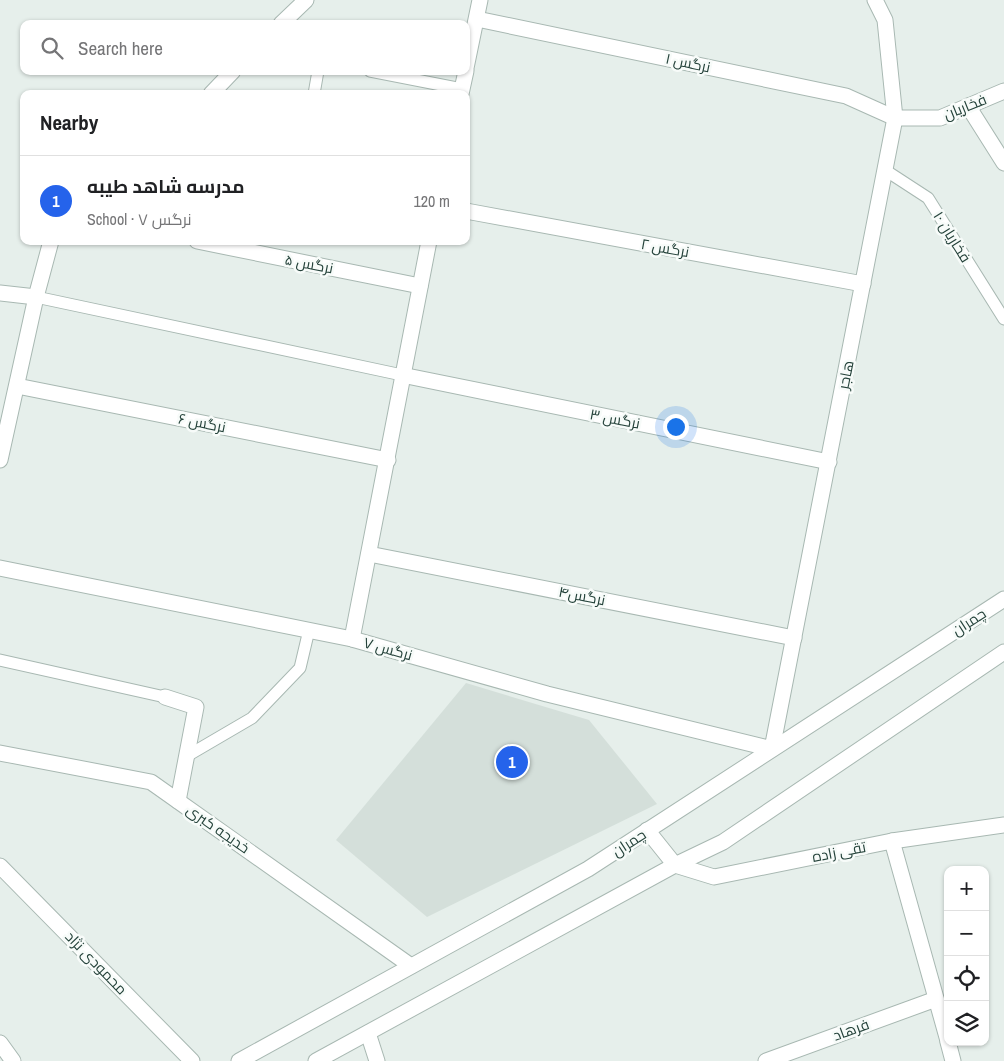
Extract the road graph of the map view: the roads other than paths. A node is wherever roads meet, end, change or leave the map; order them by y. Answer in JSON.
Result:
{"nodes":[{"id":1,"x":306,"y":0,"type":"edge"},
{"id":2,"x":480,"y":0,"type":"edge"},
{"id":3,"x":876,"y":0,"type":"edge"},
{"id":4,"x":477,"y":19,"type":"junction"},
{"id":5,"x":285,"y":20,"type":"edge"},
{"id":6,"x":470,"y":51,"type":"edge"},
{"id":7,"x":229,"y":75,"type":"edge"},
{"id":8,"x":317,"y":75,"type":"edge"},
{"id":9,"x":387,"y":75,"type":"edge"},
{"id":10,"x":465,"y":75,"type":"edge"},
{"id":11,"x":215,"y":90,"type":"edge"},
{"id":12,"x":315,"y":90,"type":"edge"},
{"id":13,"x":452,"y":90,"type":"edge"},
{"id":14,"x":461,"y":90,"type":"edge"},
{"id":15,"x":1004,"y":91,"type":"edge"},
{"id":16,"x":968,"y":106,"type":"junction"},
{"id":17,"x":896,"y":118,"type":"junction"},
{"id":18,"x":1004,"y":163,"type":"edge"},
{"id":19,"x":886,"y":170,"type":"junction"},
{"id":20,"x":470,"y":212,"type":"edge"},
{"id":21,"x":50,"y":245,"type":"edge"},
{"id":22,"x":217,"y":245,"type":"edge"},
{"id":23,"x":428,"y":245,"type":"edge"},
{"id":24,"x":863,"y":284,"type":"junction"},
{"id":25,"x":420,"y":286,"type":"junction"},
{"id":26,"x":0,"y":293,"type":"edge"},
{"id":27,"x":36,"y":297,"type":"junction"},
{"id":28,"x":1004,"y":319,"type":"edge"},
{"id":29,"x":402,"y":376,"type":"junction"},
{"id":30,"x":17,"y":386,"type":"junction"},
{"id":31,"x":0,"y":460,"type":"edge"},
{"id":32,"x":388,"y":460,"type":"junction"},
{"id":33,"x":828,"y":462,"type":"junction"},
{"id":34,"x":369,"y":554,"type":"junction"},
{"id":35,"x":0,"y":568,"type":"edge"},
{"id":36,"x":1004,"y":599,"type":"edge"},
{"id":37,"x":309,"y":630,"type":"junction"},
{"id":38,"x":352,"y":638,"type":"junction"},
{"id":39,"x":794,"y":638,"type":"junction"},
{"id":40,"x":1004,"y":652,"type":"edge"},
{"id":41,"x":0,"y":660,"type":"edge"},
{"id":42,"x":165,"y":697,"type":"joint"},
{"id":43,"x":772,"y":750,"type":"junction"},
{"id":44,"x":0,"y":753,"type":"edge"},
{"id":45,"x":186,"y":756,"type":"junction"},
{"id":46,"x":178,"y":801,"type":"junction"},
{"id":47,"x":1004,"y":825,"type":"edge"},
{"id":48,"x":648,"y":830,"type":"junction"},
{"id":49,"x":892,"y":841,"type":"junction"},
{"id":50,"x":675,"y":865,"type":"junction"},
{"id":51,"x":0,"y":866,"type":"edge"},
{"id":52,"x":411,"y":966,"type":"junction"},
{"id":53,"x":936,"y":999,"type":"junction"},
{"id":54,"x":368,"y":1033,"type":"junction"},
{"id":55,"x":0,"y":1043,"type":"edge"},
{"id":56,"x":948,"y":1052,"type":"edge"},
{"id":57,"x":13,"y":1061,"type":"edge"},
{"id":58,"x":192,"y":1061,"type":"edge"},
{"id":59,"x":239,"y":1061,"type":"edge"},
{"id":60,"x":316,"y":1061,"type":"edge"},
{"id":61,"x":377,"y":1061,"type":"edge"},
{"id":62,"x":766,"y":1061,"type":"edge"}],
"edges":[{"from":1,"to":5,"type":"street"},
{"from":2,"to":4,"type":"street"},
{"from":3,"to":17,"type":"street","name":"هاجر"},
{"from":4,"to":6,"type":"street"},
{"from":4,"to":17,"type":"street","name":"نرگس ۱"},
{"from":7,"to":11,"type":"street"},
{"from":8,"to":12,"type":"lane"},
{"from":9,"to":13,"type":"lane"},
{"from":10,"to":14,"type":"street"},
{"from":15,"to":16,"type":"street","name":"فخاریان"},
{"from":16,"to":17,"type":"street","name":"فخاریان"},
{"from":16,"to":18,"type":"street"},
{"from":17,"to":19,"type":"street","name":"هاجر"},
{"from":19,"to":24,"type":"street","name":"هاجر"},
{"from":19,"to":28,"type":"lane","name":"فخاریان ۱۰"},
{"from":20,"to":24,"type":"street","name":"نرگس ۲"},
{"from":21,"to":27,"type":"street"},
{"from":22,"to":25,"type":"street","name":"نرگس ۵"},
{"from":23,"to":25,"type":"street"},
{"from":24,"to":33,"type":"street","name":"هاجر"},
{"from":25,"to":29,"type":"street"},
{"from":26,"to":27,"type":"street"},
{"from":27,"to":29,"type":"lane"},
{"from":27,"to":30,"type":"street"},
{"from":29,"to":32,"type":"street"},
{"from":29,"to":33,"type":"street","name":"نرگس ۳"},
{"from":30,"to":31,"type":"street"},
{"from":30,"to":32,"type":"street","name":"نرگس ۶"},
{"from":32,"to":34,"type":"street"},
{"from":33,"to":39,"type":"street","name":"هاجر"},
{"from":34,"to":38,"type":"street"},
{"from":34,"to":39,"type":"street","name":"نرگس۴"},
{"from":35,"to":37,"type":"street","name":"نرگس ۷"},
{"from":36,"to":43,"type":"street","name":"چمران"},
{"from":37,"to":38,"type":"street","name":"نرگس ۷"},
{"from":37,"to":45,"type":"lane"},
{"from":38,"to":43,"type":"street","name":"نرگس ۷"},
{"from":39,"to":43,"type":"street","name":"هاجر"},
{"from":40,"to":50,"type":"street"},
{"from":41,"to":42,"type":"lane"},
{"from":42,"to":45,"type":"street"},
{"from":43,"to":48,"type":"street","name":"چمران"},
{"from":44,"to":46,"type":"street","name":"خدیجه کبری"},
{"from":45,"to":46,"type":"street"},
{"from":46,"to":52,"type":"street","name":"خدیجه کبری"},
{"from":47,"to":49,"type":"street","name":"تقی زاده"},
{"from":48,"to":50,"type":"street"},
{"from":48,"to":52,"type":"street","name":"چمران"},
{"from":49,"to":50,"type":"street","name":"تقی زاده"},
{"from":49,"to":53,"type":"street"},
{"from":50,"to":54,"type":"street"},
{"from":51,"to":58,"type":"street","name":"محمودی نژاد"},
{"from":52,"to":59,"type":"street","name":"چمران"},
{"from":53,"to":56,"type":"street"},
{"from":53,"to":62,"type":"street","name":"فرهاد"},
{"from":54,"to":60,"type":"street"},
{"from":54,"to":61,"type":"street"},
{"from":55,"to":57,"type":"street"}]}
